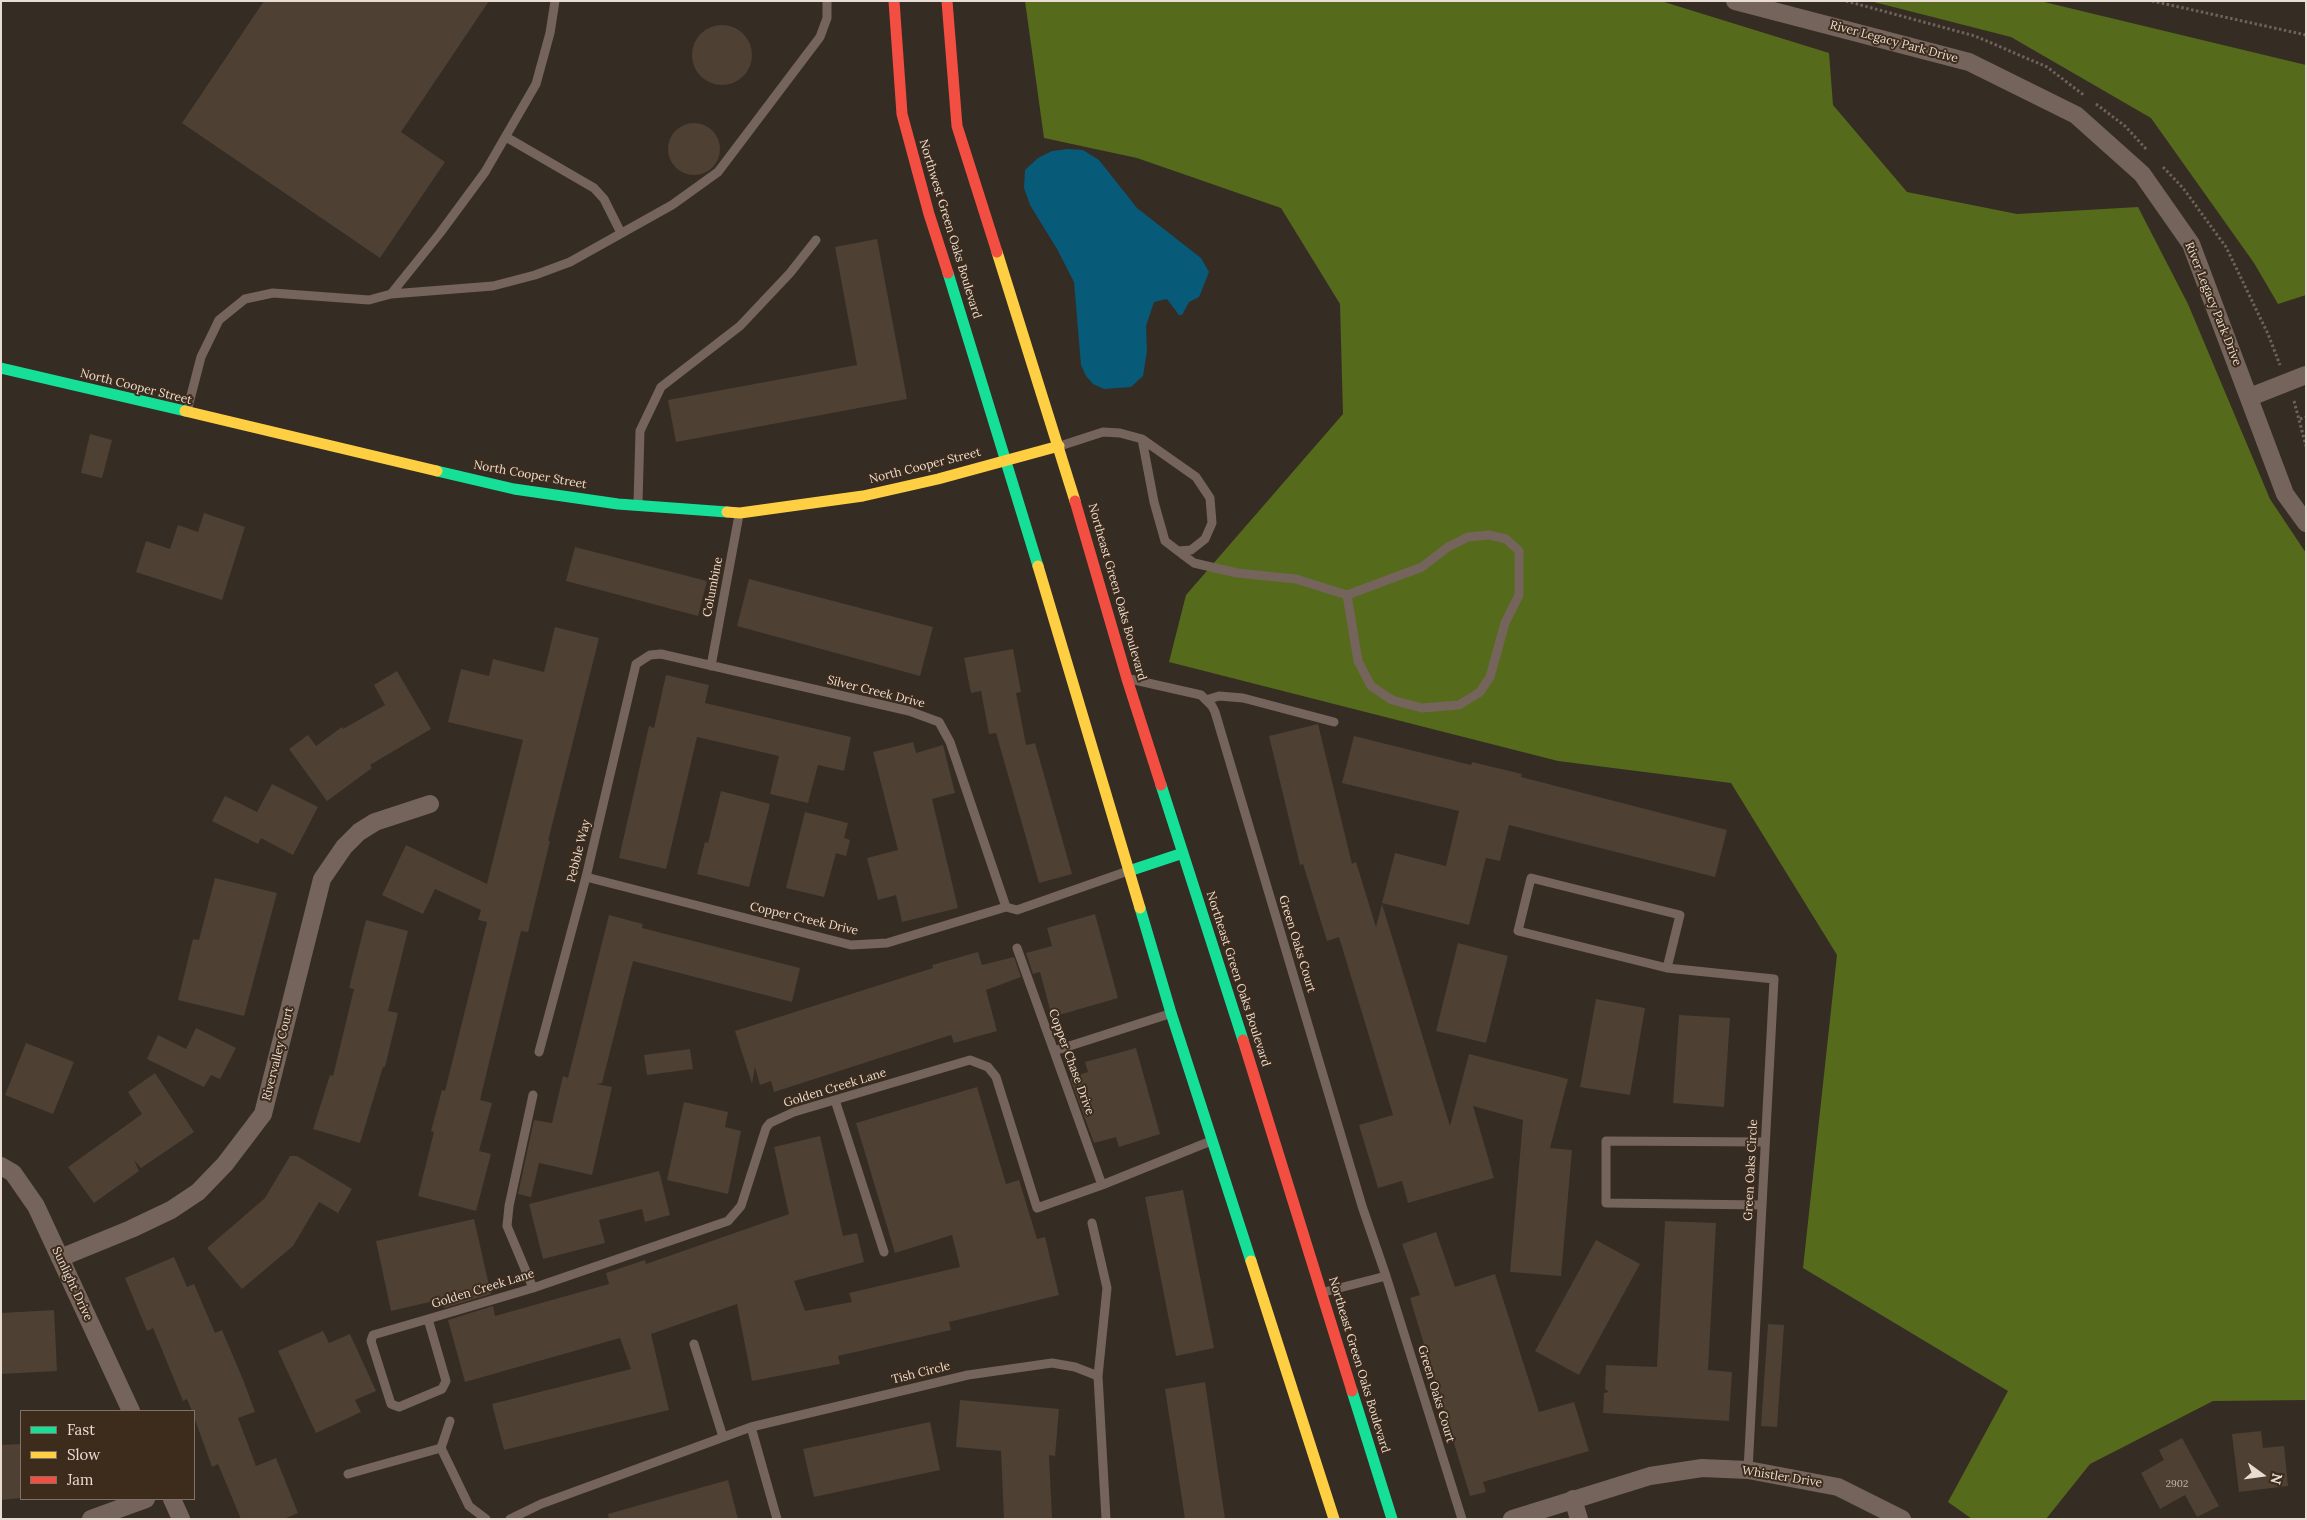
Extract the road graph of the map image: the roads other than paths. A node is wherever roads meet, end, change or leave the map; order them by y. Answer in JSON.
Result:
{"nodes":[{"id":1,"x":555,"y":1,"type":"edge"},
{"id":2,"x":827,"y":1,"type":"edge"},
{"id":3,"x":894,"y":1,"type":"edge"},
{"id":4,"x":947,"y":1,"type":"edge"},
{"id":5,"x":1735,"y":1,"type":"edge"},
{"id":6,"x":506,"y":137,"type":"junction"},
{"id":7,"x":621,"y":233,"type":"junction"},
{"id":8,"x":816,"y":240,"type":"dead end"},
{"id":9,"x":391,"y":294,"type":"junction"},
{"id":10,"x":1,"y":368,"type":"edge"},
{"id":11,"x":2306,"y":374,"type":"edge"},
{"id":12,"x":2250,"y":397,"type":"junction"},
{"id":13,"x":187,"y":413,"type":"junction"},
{"id":14,"x":1142,"y":439,"type":"junction"},
{"id":15,"x":1059,"y":446,"type":"junction"},
{"id":16,"x":1007,"y":460,"type":"junction"},
{"id":17,"x":638,"y":506,"type":"junction"},
{"id":18,"x":740,"y":513,"type":"junction"},
{"id":19,"x":2306,"y":523,"type":"edge"},
{"id":20,"x":1178,"y":551,"type":"junction"},
{"id":21,"x":1347,"y":595,"type":"junction"},
{"id":22,"x":644,"y":658,"type":"joint"},
{"id":23,"x":711,"y":666,"type":"junction"},
{"id":24,"x":1127,"y":679,"type":"junction"},
{"id":25,"x":1206,"y":700,"type":"junction"},
{"id":26,"x":1334,"y":722,"type":"dead end"},
{"id":27,"x":430,"y":804,"type":"dead end"},
{"id":28,"x":1183,"y":853,"type":"junction"},
{"id":29,"x":1129,"y":871,"type":"junction"},
{"id":30,"x":586,"y":877,"type":"junction"},
{"id":31,"x":1006,"y":906,"type":"junction"},
{"id":32,"x":1017,"y":948,"type":"dead end"},
{"id":33,"x":1667,"y":968,"type":"junction"},
{"id":34,"x":1171,"y":1013,"type":"junction"},
{"id":35,"x":1054,"y":1051,"type":"junction"},
{"id":36,"x":539,"y":1052,"type":"dead end"},
{"id":37,"x":533,"y":1095,"type":"dead end"},
{"id":38,"x":834,"y":1100,"type":"junction"},
{"id":39,"x":1214,"y":1140,"type":"junction"},
{"id":40,"x":1765,"y":1142,"type":"junction"},
{"id":41,"x":1,"y":1166,"type":"edge"},
{"id":42,"x":1102,"y":1185,"type":"junction"},
{"id":43,"x":1762,"y":1204,"type":"junction"},
{"id":44,"x":1092,"y":1224,"type":"dead end"},
{"id":45,"x":884,"y":1252,"type":"dead end"},
{"id":46,"x":60,"y":1258,"type":"junction"},
{"id":47,"x":1386,"y":1276,"type":"junction"},
{"id":48,"x":533,"y":1288,"type":"junction"},
{"id":49,"x":1322,"y":1293,"type":"junction"},
{"id":50,"x":428,"y":1318,"type":"junction"},
{"id":51,"x":694,"y":1344,"type":"dead end"},
{"id":52,"x":1098,"y":1376,"type":"junction"},
{"id":53,"x":131,"y":1410,"type":"edge"},
{"id":54,"x":450,"y":1421,"type":"dead end"},
{"id":55,"x":752,"y":1428,"type":"junction"},
{"id":56,"x":723,"y":1437,"type":"junction"},
{"id":57,"x":441,"y":1448,"type":"junction"},
{"id":58,"x":1748,"y":1470,"type":"junction"},
{"id":59,"x":348,"y":1474,"type":"dead end"},
{"id":60,"x":1573,"y":1499,"type":"junction"},
{"id":61,"x":143,"y":1500,"type":"edge"},
{"id":62,"x":172,"y":1500,"type":"edge"},
{"id":63,"x":91,"y":1519,"type":"edge"},
{"id":64,"x":181,"y":1519,"type":"edge"},
{"id":65,"x":486,"y":1519,"type":"edge"},
{"id":66,"x":510,"y":1519,"type":"edge"},
{"id":67,"x":777,"y":1519,"type":"edge"},
{"id":68,"x":1106,"y":1519,"type":"edge"},
{"id":69,"x":1334,"y":1519,"type":"edge"},
{"id":70,"x":1392,"y":1519,"type":"edge"},
{"id":71,"x":1462,"y":1519,"type":"edge"},
{"id":72,"x":1512,"y":1519,"type":"edge"},
{"id":73,"x":1578,"y":1519,"type":"edge"},
{"id":74,"x":1902,"y":1519,"type":"edge"}],
"edges":[{"from":1,"to":6,"type":"lane"},
{"from":2,"to":7,"type":"lane"},
{"from":3,"to":16,"type":"main road","name":"Northwest Green Oaks Boulevard"},
{"from":4,"to":15,"type":"main road"},
{"from":5,"to":12,"type":"street","name":"River Legacy Park Drive"},
{"from":6,"to":7,"type":"lane"},
{"from":6,"to":9,"type":"lane"},
{"from":7,"to":9,"type":"lane"},
{"from":8,"to":17,"type":"lane"},
{"from":9,"to":13,"type":"lane"},
{"from":10,"to":13,"type":"main road","name":"North Cooper Street"},
{"from":11,"to":12,"type":"street"},
{"from":12,"to":19,"type":"street","name":"River Legacy Park Drive"},
{"from":13,"to":17,"type":"main road","name":"North Cooper Street"},
{"from":14,"to":15,"type":"lane"},
{"from":14,"to":20,"type":"lane"},
{"from":14,"to":20,"type":"lane"},
{"from":15,"to":16,"type":"main road","name":"North Cooper Street"},
{"from":15,"to":24,"type":"main road","name":"Northeast Green Oaks Boulevard"},
{"from":16,"to":18,"type":"main road","name":"North Cooper Street"},
{"from":16,"to":29,"type":"main road"},
{"from":17,"to":18,"type":"main road","name":"North Cooper Street"},
{"from":18,"to":23,"type":"lane","name":"Columbine"},
{"from":20,"to":21,"type":"lane"},
{"from":21,"to":21,"type":"lane"},
{"from":22,"to":23,"type":"lane","name":"Silver Creek Drive"},
{"from":22,"to":30,"type":"lane","name":"Pebble Way"},
{"from":23,"to":31,"type":"lane","name":"Silver Creek Drive"},
{"from":24,"to":25,"type":"lane"},
{"from":24,"to":28,"type":"main road","name":"Northeast Green Oaks Boulevard"},
{"from":25,"to":26,"type":"lane"},
{"from":25,"to":47,"type":"lane","name":"Green Oaks Court"},
{"from":27,"to":46,"type":"street","name":"Rivervalley Court"},
{"from":28,"to":29,"type":"main road"},
{"from":28,"to":49,"type":"main road","name":"Northeast Green Oaks Boulevard"},
{"from":29,"to":31,"type":"lane","name":"Copper Creek Drive"},
{"from":29,"to":34,"type":"main road"},
{"from":30,"to":31,"type":"lane","name":"Copper Creek Drive"},
{"from":30,"to":36,"type":"lane","name":"Pebble Way"},
{"from":32,"to":35,"type":"lane","name":"Copper Chase Drive"},
{"from":33,"to":33,"type":"lane"},
{"from":33,"to":40,"type":"lane","name":"Green Oaks Circle"},
{"from":34,"to":35,"type":"lane"},
{"from":34,"to":39,"type":"main road"},
{"from":35,"to":42,"type":"lane","name":"Copper Chase Drive"},
{"from":37,"to":48,"type":"lane"},
{"from":38,"to":42,"type":"lane","name":"Golden Creek Lane"},
{"from":38,"to":45,"type":"lane"},
{"from":38,"to":48,"type":"lane","name":"Golden Creek Lane"},
{"from":39,"to":42,"type":"lane","name":"Golden Creek Lane"},
{"from":39,"to":69,"type":"main road"},
{"from":40,"to":43,"type":"lane","name":"Green Oaks Circle"},
{"from":40,"to":43,"type":"lane"},
{"from":41,"to":46,"type":"street","name":"Sunlight Drive"},
{"from":43,"to":58,"type":"lane","name":"Green Oaks Circle"},
{"from":44,"to":52,"type":"lane"},
{"from":46,"to":53,"type":"street","name":"Sunlight Drive"},
{"from":47,"to":49,"type":"lane"},
{"from":47,"to":71,"type":"lane","name":"Green Oaks Court"},
{"from":48,"to":50,"type":"lane","name":"Golden Creek Lane"},
{"from":49,"to":70,"type":"main road","name":"Northeast Green Oaks Boulevard"},
{"from":50,"to":50,"type":"lane","name":"Golden Creek Lane"},
{"from":51,"to":56,"type":"lane"},
{"from":52,"to":55,"type":"lane","name":"Tish Circle"},
{"from":52,"to":68,"type":"lane"},
{"from":54,"to":57,"type":"lane"},
{"from":55,"to":56,"type":"lane","name":"Tish Circle"},
{"from":55,"to":67,"type":"lane"},
{"from":56,"to":66,"type":"lane","name":"Tish Circle"},
{"from":57,"to":59,"type":"lane"},
{"from":57,"to":65,"type":"lane"},
{"from":58,"to":60,"type":"street","name":"Whistler Drive"},
{"from":58,"to":74,"type":"street","name":"Whistler Drive"},
{"from":60,"to":72,"type":"street","name":"Whistler Drive"},
{"from":60,"to":73,"type":"street"},
{"from":61,"to":63,"type":"street"},
{"from":62,"to":64,"type":"street"}]}
